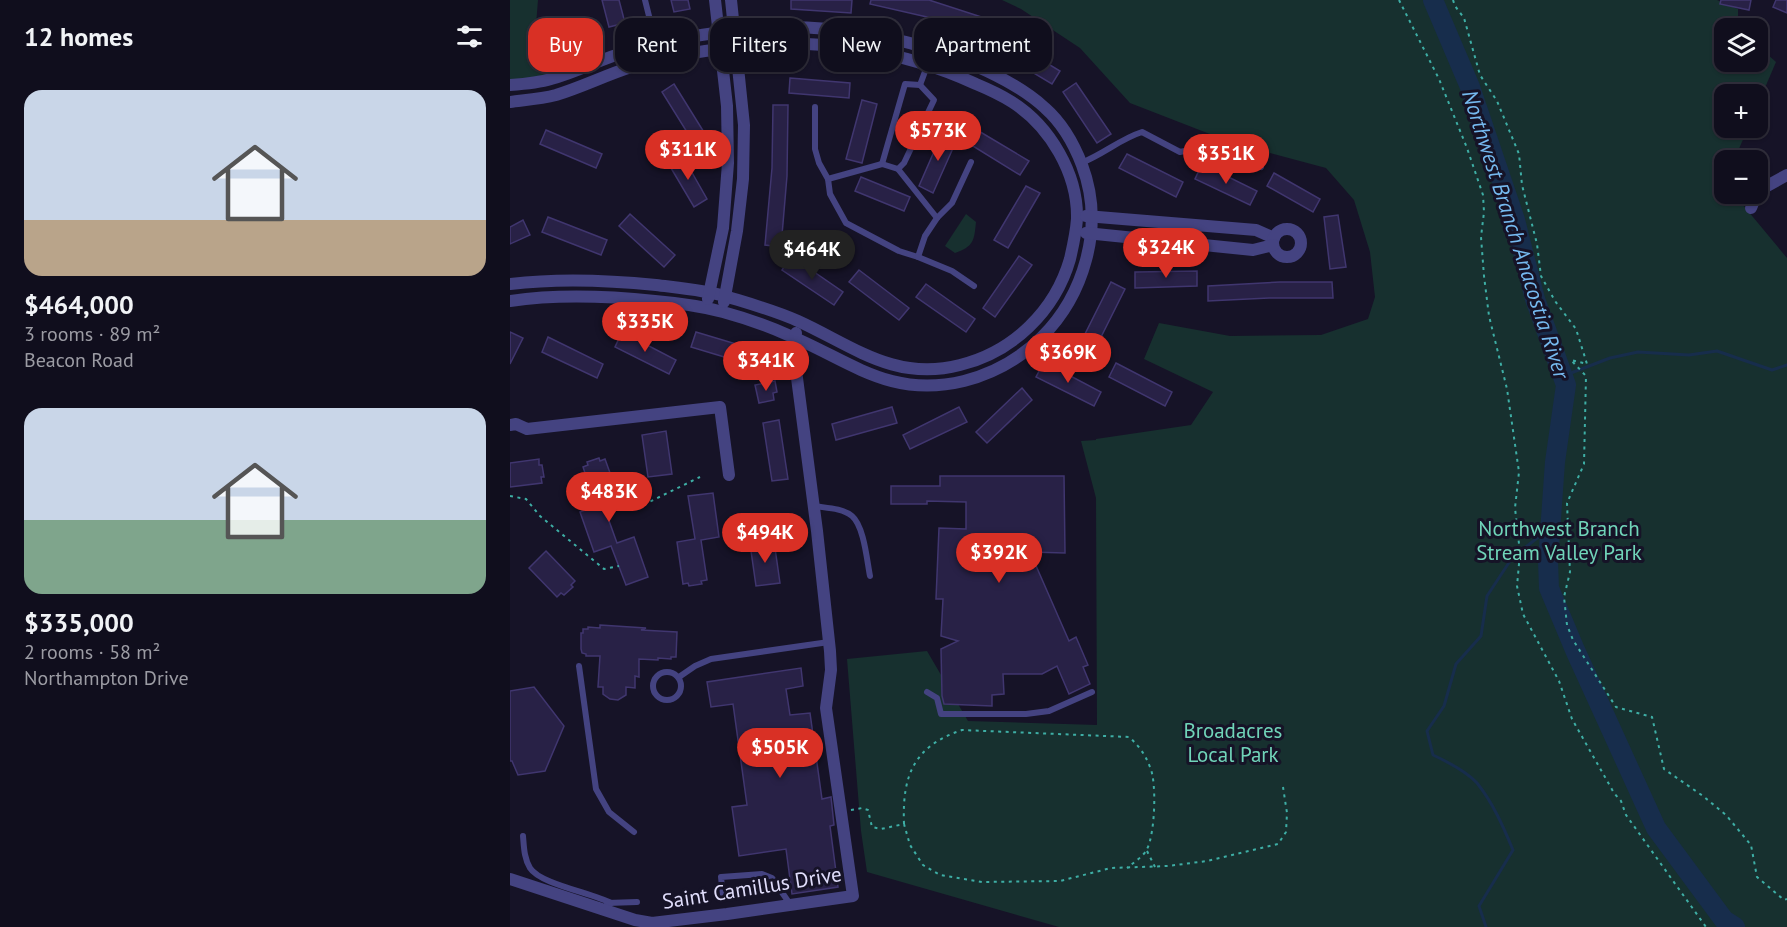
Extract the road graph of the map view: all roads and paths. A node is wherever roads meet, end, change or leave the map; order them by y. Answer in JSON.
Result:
{"nodes":[{"id":1,"x":645,"y":0,"type":"edge"},
{"id":2,"x":715,"y":0,"type":"edge"},
{"id":3,"x":731,"y":0,"type":"edge"},
{"id":4,"x":1399,"y":0,"type":"edge"},
{"id":5,"x":1454,"y":0,"type":"edge"},
{"id":6,"x":650,"y":18,"type":"edge"},
{"id":7,"x":717,"y":18,"type":"edge"},
{"id":8,"x":733,"y":18,"type":"edge"},
{"id":9,"x":808,"y":29,"type":"edge"},
{"id":10,"x":914,"y":44,"type":"edge"},
{"id":11,"x":808,"y":45,"type":"edge"},
{"id":12,"x":710,"y":51,"type":"edge"},
{"id":13,"x":615,"y":55,"type":"edge"},
{"id":14,"x":914,"y":61,"type":"edge"},
{"id":15,"x":723,"y":72,"type":"edge"},
{"id":16,"x":739,"y":72,"type":"edge"},
{"id":17,"x":925,"y":72,"type":"edge"},
{"id":18,"x":949,"y":72,"type":"edge"},
{"id":19,"x":987,"y":72,"type":"edge"},
{"id":20,"x":920,"y":85,"type":"junction"},
{"id":21,"x":510,"y":86,"type":"edge"},
{"id":22,"x":510,"y":102,"type":"edge"},
{"id":23,"x":815,"y":107,"type":"dead end"},
{"id":24,"x":971,"y":162,"type":"dead end"},
{"id":25,"x":1081,"y":163,"type":"junction"},
{"id":26,"x":882,"y":164,"type":"junction"},
{"id":27,"x":1261,"y":167,"type":"dead end"},
{"id":28,"x":898,"y":169,"type":"junction"},
{"id":29,"x":1787,"y":175,"type":"edge"},
{"id":30,"x":828,"y":178,"type":"junction"},
{"id":31,"x":1768,"y":186,"type":"edge"},
{"id":32,"x":1752,"y":204,"type":"edge"},
{"id":33,"x":1751,"y":208,"type":"dead end"},
{"id":34,"x":1077,"y":216,"type":"junction"},
{"id":35,"x":1092,"y":216,"type":"junction"},
{"id":36,"x":937,"y":219,"type":"junction"},
{"id":37,"x":1076,"y":232,"type":"junction"},
{"id":38,"x":1092,"y":233,"type":"junction"},
{"id":39,"x":918,"y":257,"type":"junction"},
{"id":40,"x":510,"y":284,"type":"edge"},
{"id":41,"x":974,"y":286,"type":"dead end"},
{"id":42,"x":710,"y":292,"type":"junction"},
{"id":43,"x":726,"y":296,"type":"junction"},
{"id":44,"x":510,"y":301,"type":"edge"},
{"id":45,"x":706,"y":308,"type":"junction"},
{"id":46,"x":722,"y":311,"type":"junction"},
{"id":47,"x":797,"y":321,"type":"junction"},
{"id":48,"x":796,"y":338,"type":"junction"},
{"id":49,"x":1010,"y":342,"type":"junction"},
{"id":50,"x":1019,"y":355,"type":"junction"},
{"id":51,"x":510,"y":425,"type":"edge"},
{"id":52,"x":729,"y":475,"type":"dead end"},
{"id":53,"x":700,"y":477,"type":"dead end"},
{"id":54,"x":510,"y":496,"type":"edge"},
{"id":55,"x":814,"y":506,"type":"junction"},
{"id":56,"x":637,"y":508,"type":"dead end"},
{"id":57,"x":618,"y":566,"type":"dead end"},
{"id":58,"x":870,"y":576,"type":"dead end"},
{"id":59,"x":829,"y":642,"type":"junction"},
{"id":60,"x":579,"y":666,"type":"dead end"},
{"id":61,"x":679,"y":677,"type":"junction"},
{"id":62,"x":927,"y":692,"type":"dead end"},
{"id":63,"x":1092,"y":692,"type":"dead end"},
{"id":64,"x":1283,"y":787,"type":"dead end"},
{"id":65,"x":848,"y":810,"type":"dead end"},
{"id":66,"x":904,"y":824,"type":"junction"},
{"id":67,"x":634,"y":832,"type":"dead end"},
{"id":68,"x":523,"y":836,"type":"dead end"},
{"id":69,"x":1147,"y":850,"type":"junction"},
{"id":70,"x":1155,"y":867,"type":"junction"},
{"id":71,"x":1127,"y":868,"type":"junction"},
{"id":72,"x":510,"y":879,"type":"edge"},
{"id":73,"x":723,"y":896,"type":"dead end"},
{"id":74,"x":1787,"y":899,"type":"edge"},
{"id":75,"x":637,"y":902,"type":"dead end"},
{"id":76,"x":610,"y":903,"type":"junction"},
{"id":77,"x":790,"y":905,"type":"junction"},
{"id":78,"x":592,"y":906,"type":"junction"},
{"id":79,"x":1706,"y":927,"type":"edge"}],
"edges":[{"from":1,"to":6,"type":"lane"},
{"from":2,"to":7,"type":"street"},
{"from":3,"to":8,"type":"street"},
{"from":4,"to":79,"type":"path"},
{"from":5,"to":74,"type":"path"},
{"from":9,"to":10,"type":"street"},
{"from":11,"to":14,"type":"street"},
{"from":12,"to":22,"type":"street"},
{"from":13,"to":21,"type":"street"},
{"from":15,"to":42,"type":"street"},
{"from":16,"to":43,"type":"street"},
{"from":17,"to":20,"type":"lane"},
{"from":18,"to":34,"type":"street"},
{"from":19,"to":25,"type":"street"},
{"from":20,"to":26,"type":"lane"},
{"from":20,"to":28,"type":"lane"},
{"from":23,"to":30,"type":"lane"},
{"from":24,"to":36,"type":"lane"},
{"from":25,"to":27,"type":"lane"},
{"from":25,"to":35,"type":"street"},
{"from":26,"to":28,"type":"lane"},
{"from":26,"to":30,"type":"lane"},
{"from":28,"to":36,"type":"lane"},
{"from":29,"to":31,"type":"street"},
{"from":30,"to":39,"type":"lane"},
{"from":32,"to":33,"type":"street"},
{"from":34,"to":35,"type":"street"},
{"from":34,"to":37,"type":"street"},
{"from":35,"to":38,"type":"street"},
{"from":35,"to":38,"type":"street"},
{"from":36,"to":39,"type":"lane"},
{"from":37,"to":38,"type":"street"},
{"from":37,"to":49,"type":"street"},
{"from":38,"to":50,"type":"street"},
{"from":39,"to":41,"type":"lane"},
{"from":40,"to":42,"type":"street"},
{"from":42,"to":43,"type":"street"},
{"from":42,"to":45,"type":"street"},
{"from":43,"to":46,"type":"street"},
{"from":43,"to":47,"type":"street"},
{"from":44,"to":45,"type":"street"},
{"from":45,"to":46,"type":"street"},
{"from":46,"to":48,"type":"street"},
{"from":47,"to":48,"type":"street"},
{"from":47,"to":49,"type":"street"},
{"from":48,"to":50,"type":"street"},
{"from":48,"to":55,"type":"street"},
{"from":49,"to":50,"type":"street"},
{"from":51,"to":52,"type":"street"},
{"from":53,"to":56,"type":"path"},
{"from":54,"to":57,"type":"path"},
{"from":55,"to":58,"type":"lane"},
{"from":55,"to":59,"type":"street"},
{"from":59,"to":61,"type":"lane"},
{"from":59,"to":77,"type":"street","name":"Saint Camillus Drive"},
{"from":60,"to":67,"type":"lane"},
{"from":61,"to":61,"type":"lane"},
{"from":62,"to":63,"type":"lane"},
{"from":64,"to":70,"type":"path"},
{"from":65,"to":66,"type":"path"},
{"from":66,"to":69,"type":"path"},
{"from":66,"to":71,"type":"path"},
{"from":68,"to":76,"type":"lane"},
{"from":69,"to":70,"type":"path"},
{"from":69,"to":71,"type":"path"},
{"from":70,"to":71,"type":"path"},
{"from":72,"to":78,"type":"street","name":"Saint Camillus Drive"},
{"from":73,"to":77,"type":"lane"},
{"from":75,"to":76,"type":"lane"},
{"from":76,"to":78,"type":"lane"},
{"from":77,"to":78,"type":"street","name":"Saint Camillus Drive"}]}
